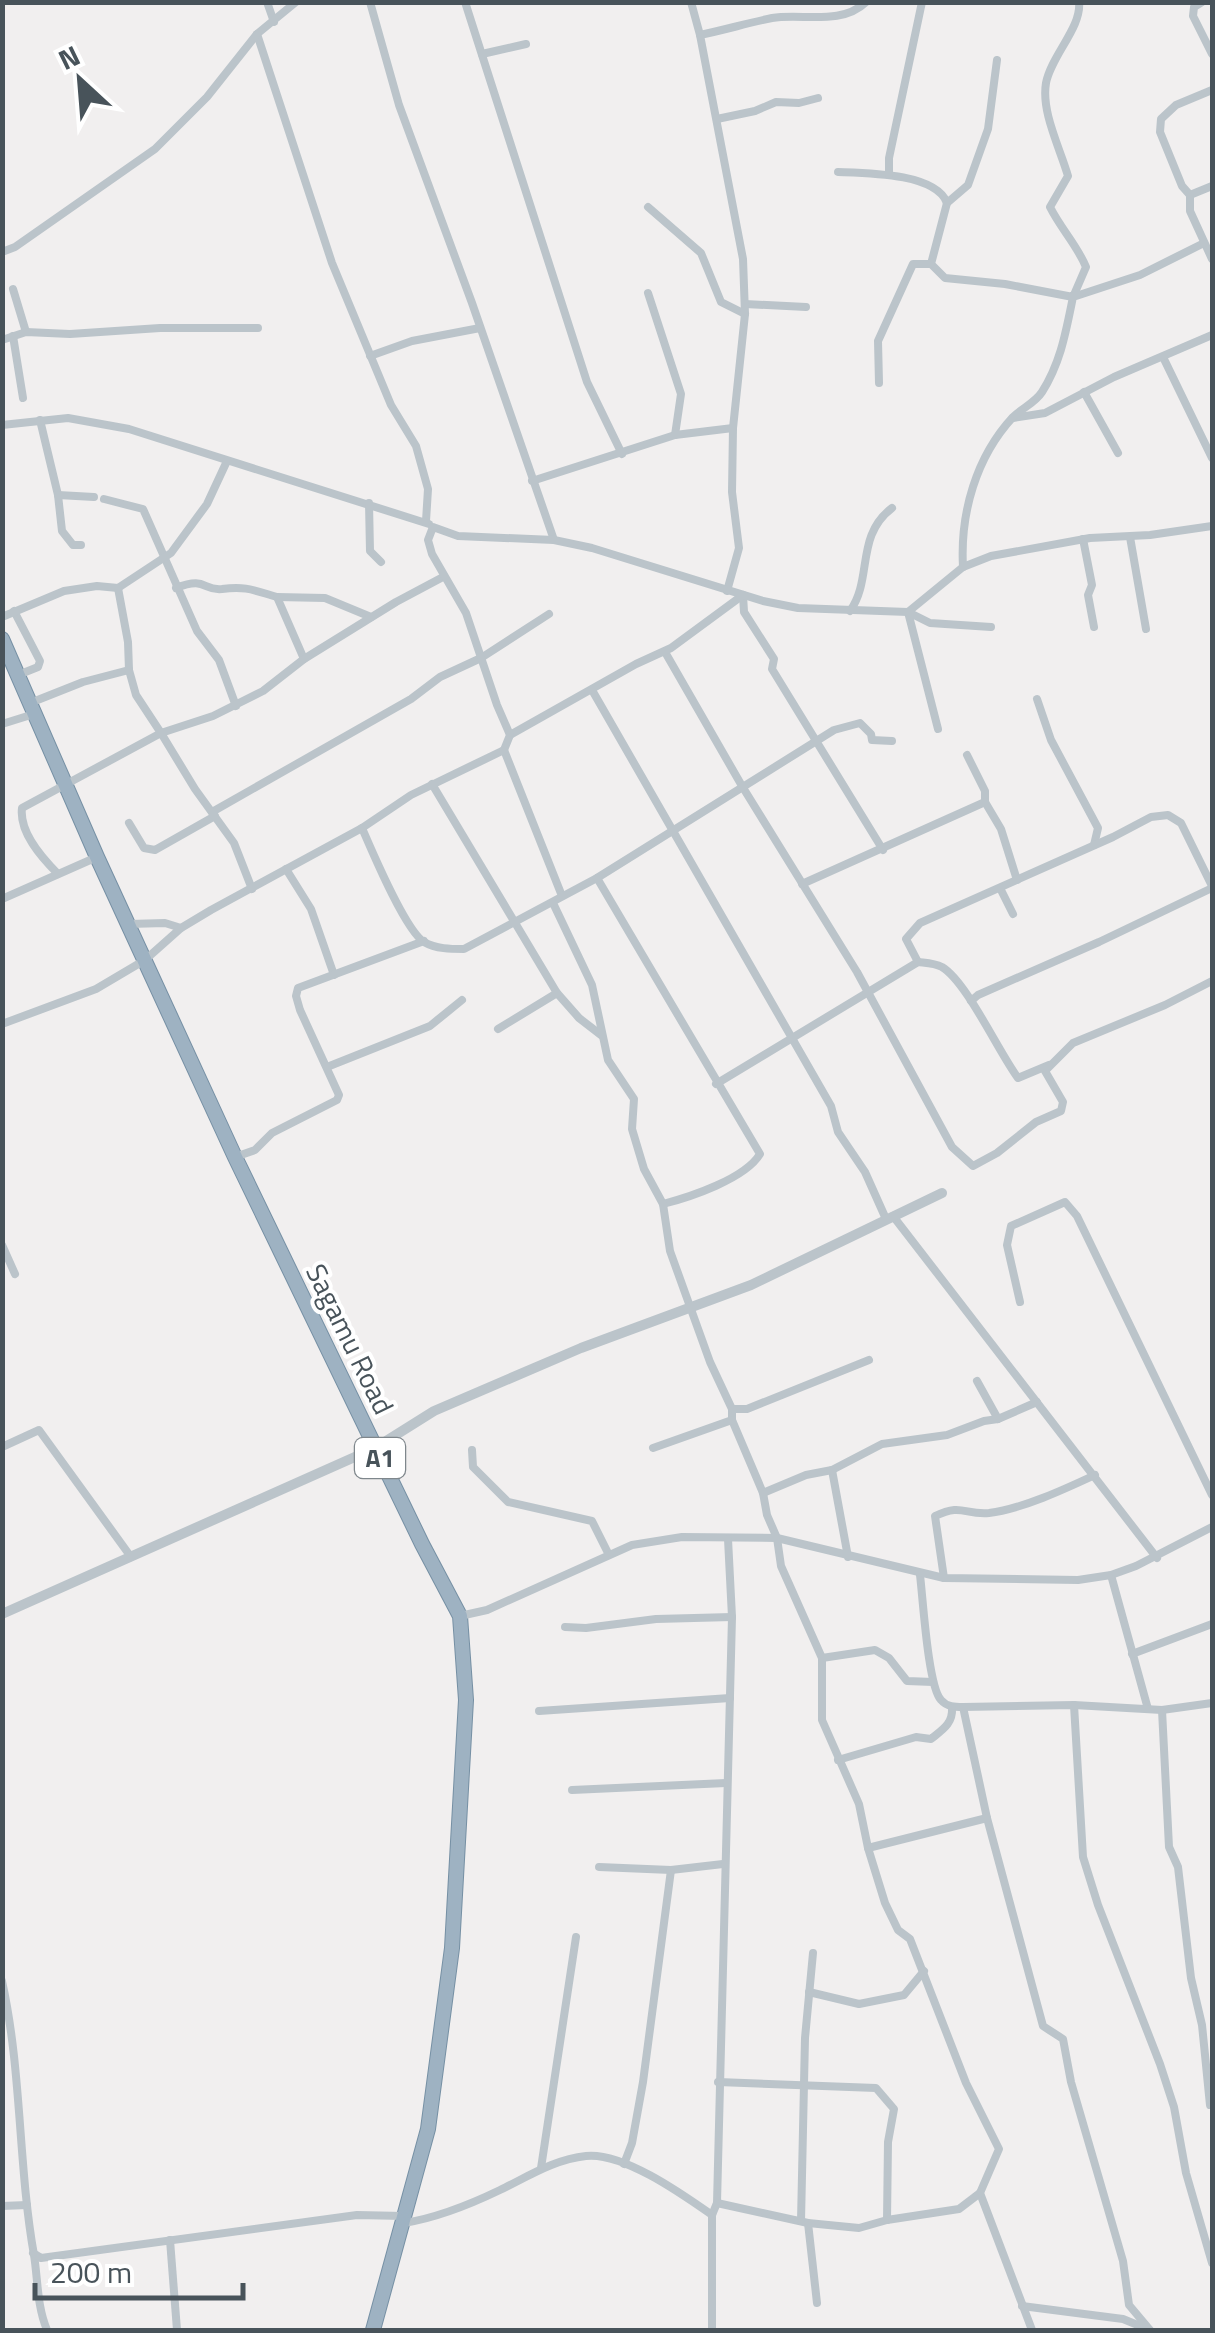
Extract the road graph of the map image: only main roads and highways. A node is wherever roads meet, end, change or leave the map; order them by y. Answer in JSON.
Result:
{"nodes":[{"id":1,"x":2,"y":639,"type":"edge"},
{"id":2,"x":373,"y":2330,"type":"edge"}],
"edges":[{"from":1,"to":2,"type":"highway","name":"Sagamu Road","number":"A1"}]}
